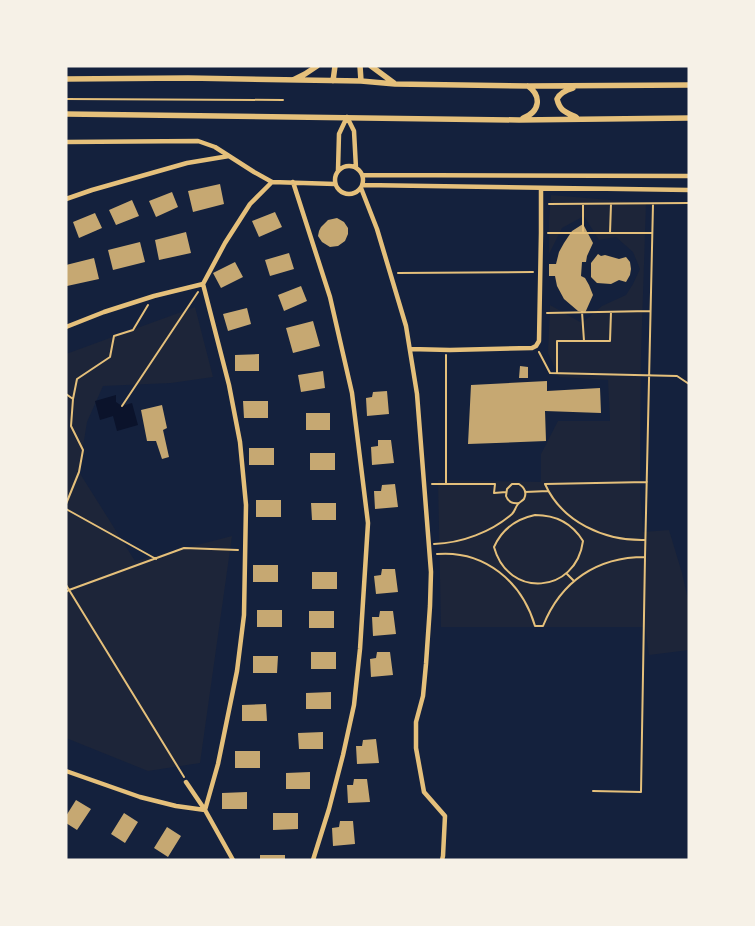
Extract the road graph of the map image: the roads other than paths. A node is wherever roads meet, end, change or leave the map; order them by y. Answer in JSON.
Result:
{"nodes":[{"id":1,"x":317,"y":66,"type":"edge"},
{"id":2,"x":335,"y":66,"type":"edge"},
{"id":3,"x":360,"y":66,"type":"edge"},
{"id":4,"x":371,"y":66,"type":"edge"},
{"id":5,"x":66,"y":79,"type":"edge"},
{"id":6,"x":291,"y":81,"type":"junction"},
{"id":7,"x":333,"y":81,"type":"junction"},
{"id":8,"x":361,"y":81,"type":"junction"},
{"id":9,"x":395,"y":84,"type":"junction"},
{"id":10,"x":689,"y":85,"type":"edge"},
{"id":11,"x":528,"y":86,"type":"junction"},
{"id":12,"x":580,"y":86,"type":"junction"},
{"id":13,"x":66,"y":114,"type":"edge"},
{"id":14,"x":348,"y":117,"type":"junction"},
{"id":15,"x":580,"y":118,"type":"junction"},
{"id":16,"x":689,"y":118,"type":"edge"},
{"id":17,"x":519,"y":120,"type":"junction"},
{"id":18,"x":66,"y":142,"type":"edge"},
{"id":19,"x":229,"y":156,"type":"junction"},
{"id":20,"x":356,"y":168,"type":"junction"},
{"id":21,"x":338,"y":170,"type":"junction"},
{"id":22,"x":362,"y":175,"type":"junction"},
{"id":23,"x":689,"y":176,"type":"edge"},
{"id":24,"x":272,"y":182,"type":"junction"},
{"id":25,"x":293,"y":182,"type":"junction"},
{"id":26,"x":334,"y":184,"type":"junction"},
{"id":27,"x":362,"y":187,"type":"junction"},
{"id":28,"x":541,"y":188,"type":"junction"},
{"id":29,"x":689,"y":190,"type":"edge"},
{"id":30,"x":66,"y":199,"type":"edge"},
{"id":31,"x":203,"y":284,"type":"junction"},
{"id":32,"x":66,"y":326,"type":"edge"},
{"id":33,"x":410,"y":349,"type":"junction"},
{"id":34,"x":66,"y":771,"type":"edge"},
{"id":35,"x":186,"y":782,"type":"road end"},
{"id":36,"x":205,"y":810,"type":"junction"},
{"id":37,"x":233,"y":860,"type":"edge"},
{"id":38,"x":313,"y":860,"type":"edge"},
{"id":39,"x":442,"y":860,"type":"edge"}],
"edges":[{"from":1,"to":6,"type":"main road"},
{"from":2,"to":7,"type":"main road"},
{"from":3,"to":8,"type":"main road"},
{"from":4,"to":9,"type":"main road"},
{"from":5,"to":6,"type":"main road"},
{"from":6,"to":7,"type":"main road"},
{"from":7,"to":8,"type":"main road"},
{"from":8,"to":9,"type":"main road"},
{"from":9,"to":11,"type":"main road"},
{"from":10,"to":12,"type":"main road"},
{"from":11,"to":12,"type":"main road"},
{"from":11,"to":17,"type":"main road"},
{"from":12,"to":15,"type":"main road"},
{"from":13,"to":14,"type":"main road"},
{"from":14,"to":17,"type":"main road"},
{"from":14,"to":20,"type":"street"},
{"from":14,"to":21,"type":"street"},
{"from":15,"to":16,"type":"main road"},
{"from":15,"to":17,"type":"main road"},
{"from":18,"to":19,"type":"street"},
{"from":19,"to":24,"type":"street"},
{"from":19,"to":30,"type":"street"},
{"from":20,"to":21,"type":"street"},
{"from":20,"to":22,"type":"street"},
{"from":21,"to":26,"type":"street"},
{"from":22,"to":23,"type":"street"},
{"from":22,"to":27,"type":"street"},
{"from":24,"to":25,"type":"street"},
{"from":24,"to":31,"type":"street"},
{"from":25,"to":26,"type":"street"},
{"from":25,"to":38,"type":"street"},
{"from":26,"to":27,"type":"street"},
{"from":27,"to":28,"type":"street"},
{"from":27,"to":33,"type":"street"},
{"from":28,"to":29,"type":"street"},
{"from":28,"to":33,"type":"street"},
{"from":31,"to":32,"type":"street"},
{"from":31,"to":36,"type":"street"},
{"from":33,"to":39,"type":"street"},
{"from":34,"to":36,"type":"street"},
{"from":35,"to":36,"type":"street"},
{"from":36,"to":37,"type":"street"}]}
